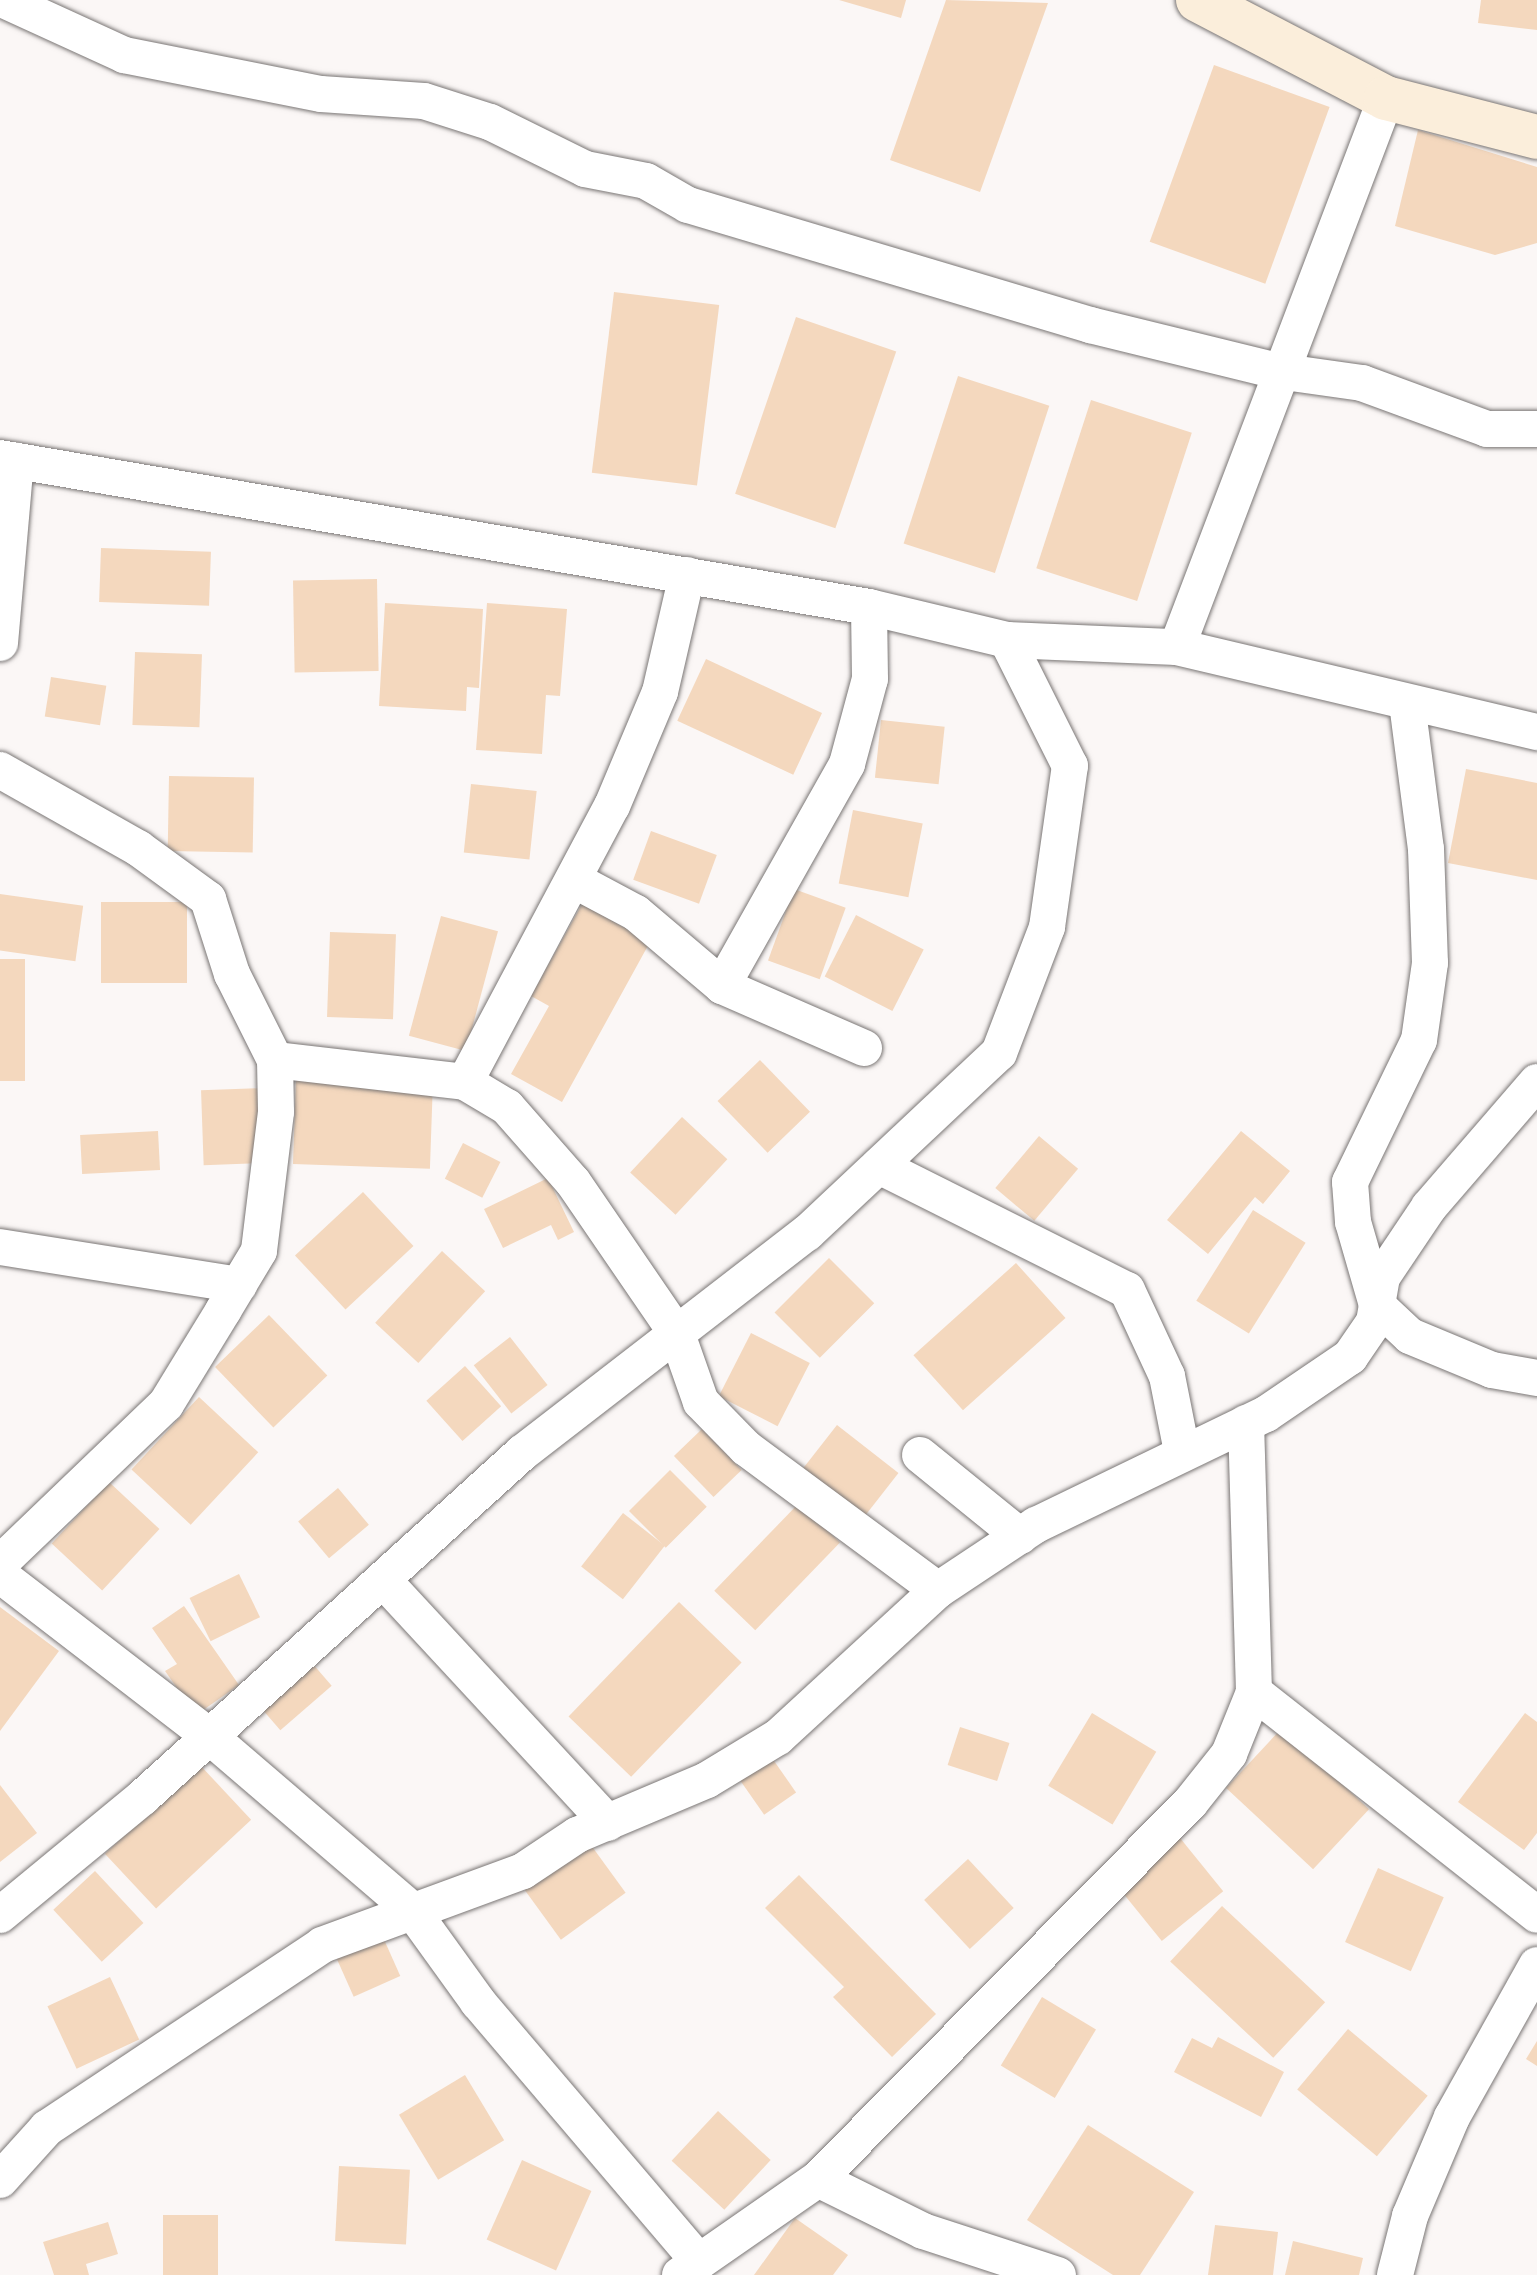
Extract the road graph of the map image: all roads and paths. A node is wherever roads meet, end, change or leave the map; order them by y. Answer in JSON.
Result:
{"nodes":[{"id":1,"x":4,"y":0,"type":"edge"},
{"id":2,"x":1198,"y":0,"type":"edge"},
{"id":3,"x":1386,"y":98,"type":"junction"},
{"id":4,"x":1537,"y":137,"type":"edge"},
{"id":5,"x":1277,"y":371,"type":"junction"},
{"id":6,"x":1537,"y":429,"type":"edge"},
{"id":7,"x":8,"y":460,"type":"edge"},
{"id":8,"x":687,"y":575,"type":"junction"},
{"id":9,"x":869,"y":607,"type":"junction"},
{"id":10,"x":1007,"y":640,"type":"junction"},
{"id":11,"x":0,"y":643,"type":"edge"},
{"id":12,"x":1177,"y":647,"type":"junction"},
{"id":13,"x":1407,"y":703,"type":"junction"},
{"id":14,"x":1537,"y":732,"type":"edge"},
{"id":15,"x":0,"y":770,"type":"edge"},
{"id":16,"x":574,"y":880,"type":"junction"},
{"id":17,"x":722,"y":986,"type":"junction"},
{"id":18,"x":864,"y":1048,"type":"dead end"},
{"id":19,"x":275,"y":1060,"type":"junction"},
{"id":20,"x":465,"y":1082,"type":"junction"},
{"id":21,"x":1537,"y":1082,"type":"edge"},
{"id":22,"x":879,"y":1166,"type":"junction"},
{"id":23,"x":0,"y":1247,"type":"edge"},
{"id":24,"x":239,"y":1285,"type":"junction"},
{"id":25,"x":1377,"y":1305,"type":"junction"},
{"id":26,"x":677,"y":1334,"type":"junction"},
{"id":27,"x":1537,"y":1378,"type":"edge"},
{"id":28,"x":1246,"y":1423,"type":"junction"},
{"id":29,"x":1182,"y":1452,"type":"junction"},
{"id":30,"x":920,"y":1455,"type":"dead end"},
{"id":31,"x":1020,"y":1536,"type":"junction"},
{"id":32,"x":0,"y":1563,"type":"edge"},
{"id":33,"x":0,"y":1575,"type":"edge"},
{"id":34,"x":383,"y":1580,"type":"junction"},
{"id":35,"x":938,"y":1590,"type":"junction"},
{"id":36,"x":1254,"y":1692,"type":"junction"},
{"id":37,"x":209,"y":1736,"type":"junction"},
{"id":38,"x":608,"y":1823,"type":"junction"},
{"id":39,"x":411,"y":1909,"type":"junction"},
{"id":40,"x":0,"y":1915,"type":"edge"},
{"id":41,"x":1537,"y":1915,"type":"edge"},
{"id":42,"x":1537,"y":1965,"type":"edge"},
{"id":43,"x":818,"y":2179,"type":"junction"},
{"id":44,"x":0,"y":2180,"type":"edge"},
{"id":45,"x":690,"y":2268,"type":"edge"},
{"id":46,"x":1058,"y":2275,"type":"edge"},
{"id":47,"x":1395,"y":2275,"type":"edge"}],
"edges":[{"from":1,"to":5,"type":"street"},
{"from":2,"to":3,"type":"street"},
{"from":3,"to":4,"type":"street"},
{"from":3,"to":5,"type":"street"},
{"from":5,"to":6,"type":"street"},
{"from":5,"to":12,"type":"street"},
{"from":7,"to":8,"type":"street"},
{"from":7,"to":11,"type":"street"},
{"from":8,"to":9,"type":"street"},
{"from":8,"to":16,"type":"street"},
{"from":9,"to":10,"type":"street"},
{"from":9,"to":17,"type":"street"},
{"from":10,"to":12,"type":"street"},
{"from":10,"to":22,"type":"street"},
{"from":12,"to":13,"type":"street"},
{"from":13,"to":14,"type":"street"},
{"from":13,"to":25,"type":"street"},
{"from":15,"to":19,"type":"street"},
{"from":16,"to":17,"type":"street"},
{"from":16,"to":20,"type":"street"},
{"from":17,"to":18,"type":"street"},
{"from":19,"to":20,"type":"street"},
{"from":19,"to":24,"type":"street"},
{"from":20,"to":26,"type":"street"},
{"from":21,"to":25,"type":"street"},
{"from":22,"to":26,"type":"street"},
{"from":22,"to":29,"type":"street"},
{"from":23,"to":24,"type":"street"},
{"from":24,"to":32,"type":"street"},
{"from":25,"to":27,"type":"street"},
{"from":25,"to":28,"type":"street"},
{"from":26,"to":34,"type":"street"},
{"from":26,"to":35,"type":"street"},
{"from":28,"to":29,"type":"street"},
{"from":28,"to":36,"type":"street"},
{"from":29,"to":31,"type":"street"},
{"from":30,"to":31,"type":"street"},
{"from":31,"to":35,"type":"street"},
{"from":33,"to":37,"type":"street"},
{"from":34,"to":37,"type":"street"},
{"from":34,"to":38,"type":"street"},
{"from":35,"to":38,"type":"street"},
{"from":36,"to":41,"type":"street"},
{"from":36,"to":43,"type":"street"},
{"from":37,"to":39,"type":"street"},
{"from":37,"to":40,"type":"street"},
{"from":38,"to":39,"type":"street"},
{"from":39,"to":44,"type":"street"},
{"from":39,"to":45,"type":"street"},
{"from":42,"to":47,"type":"street"},
{"from":43,"to":45,"type":"street"},
{"from":43,"to":46,"type":"street"}]}
